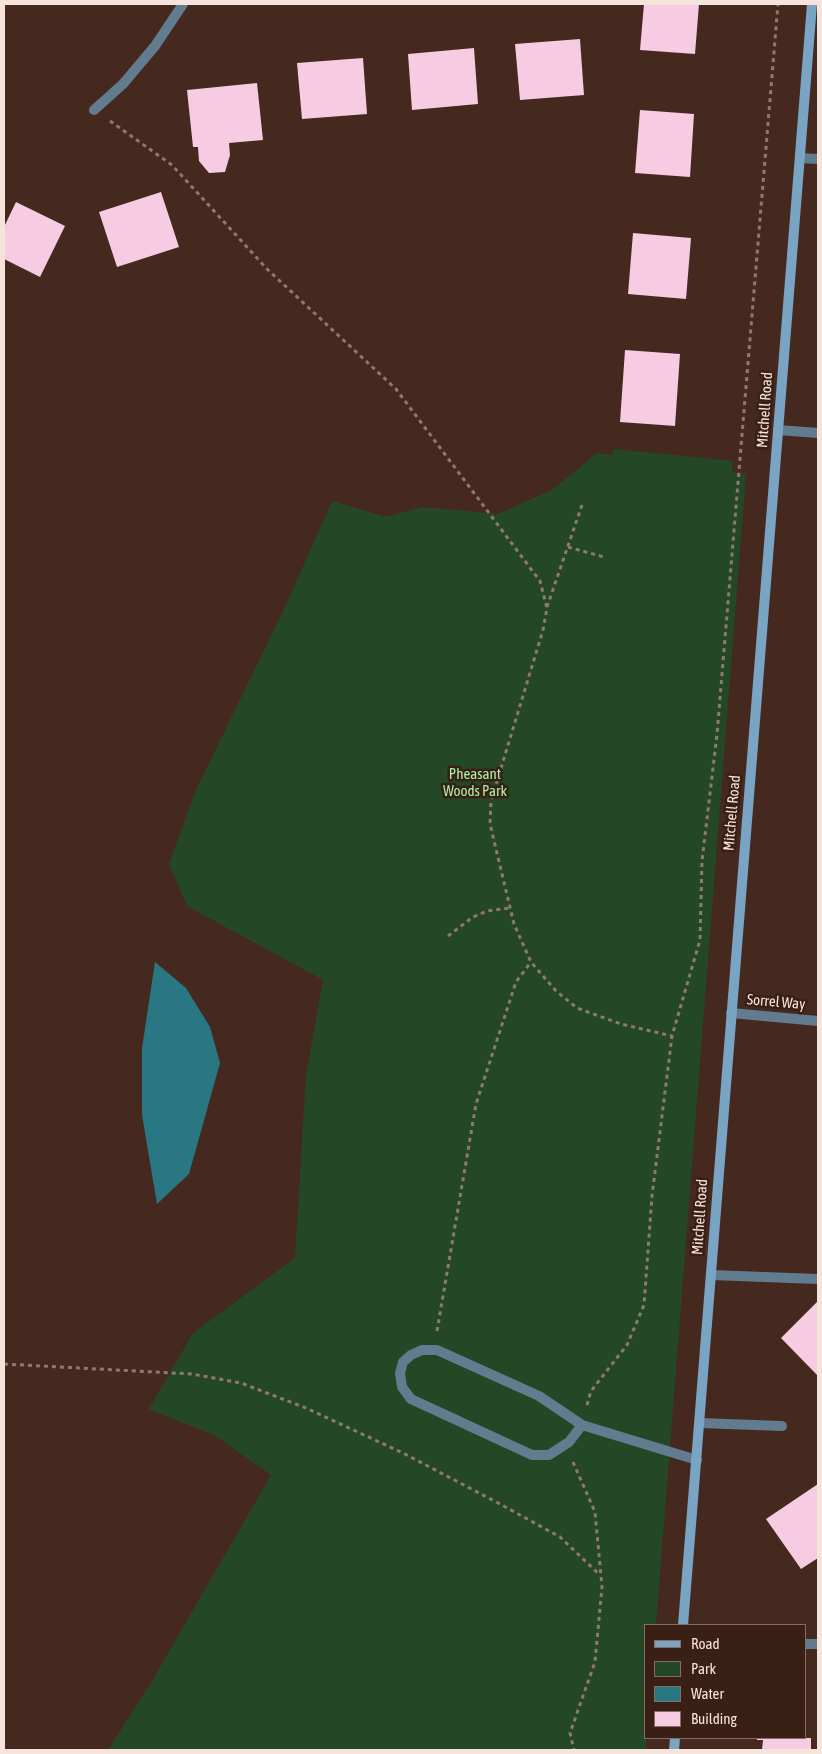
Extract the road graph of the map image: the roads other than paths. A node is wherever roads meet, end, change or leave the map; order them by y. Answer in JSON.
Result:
{"nodes":[{"id":1,"x":183,"y":4,"type":"edge"},
{"id":2,"x":812,"y":4,"type":"edge"},
{"id":3,"x":94,"y":110,"type":"road end"},
{"id":4,"x":800,"y":158,"type":"junction"},
{"id":5,"x":818,"y":159,"type":"edge"},
{"id":6,"x":778,"y":430,"type":"junction"},
{"id":7,"x":818,"y":433,"type":"edge"},
{"id":8,"x":731,"y":1013,"type":"junction"},
{"id":9,"x":818,"y":1021,"type":"edge"},
{"id":10,"x":711,"y":1275,"type":"junction"},
{"id":11,"x":818,"y":1279,"type":"edge"},
{"id":12,"x":700,"y":1423,"type":"junction"},
{"id":13,"x":582,"y":1425,"type":"junction"},
{"id":14,"x":782,"y":1426,"type":"dead end"},
{"id":15,"x":697,"y":1460,"type":"junction"},
{"id":16,"x":683,"y":1624,"type":"edge"}],
"edges":[{"from":1,"to":3,"type":"street"},
{"from":2,"to":4,"type":"main road","name":"Mitchell Road"},
{"from":4,"to":5,"type":"street"},
{"from":4,"to":6,"type":"main road","name":"Mitchell Road"},
{"from":6,"to":7,"type":"street"},
{"from":6,"to":8,"type":"main road","name":"Mitchell Road"},
{"from":8,"to":9,"type":"street","name":"Sorrel Way"},
{"from":8,"to":10,"type":"main road","name":"Mitchell Road"},
{"from":10,"to":11,"type":"street"},
{"from":10,"to":12,"type":"main road","name":"Mitchell Road"},
{"from":12,"to":14,"type":"street"},
{"from":12,"to":15,"type":"main road","name":"Mitchell Road"},
{"from":13,"to":13,"type":"street"},
{"from":13,"to":15,"type":"street"},
{"from":15,"to":16,"type":"main road","name":"Mitchell Road"}]}
